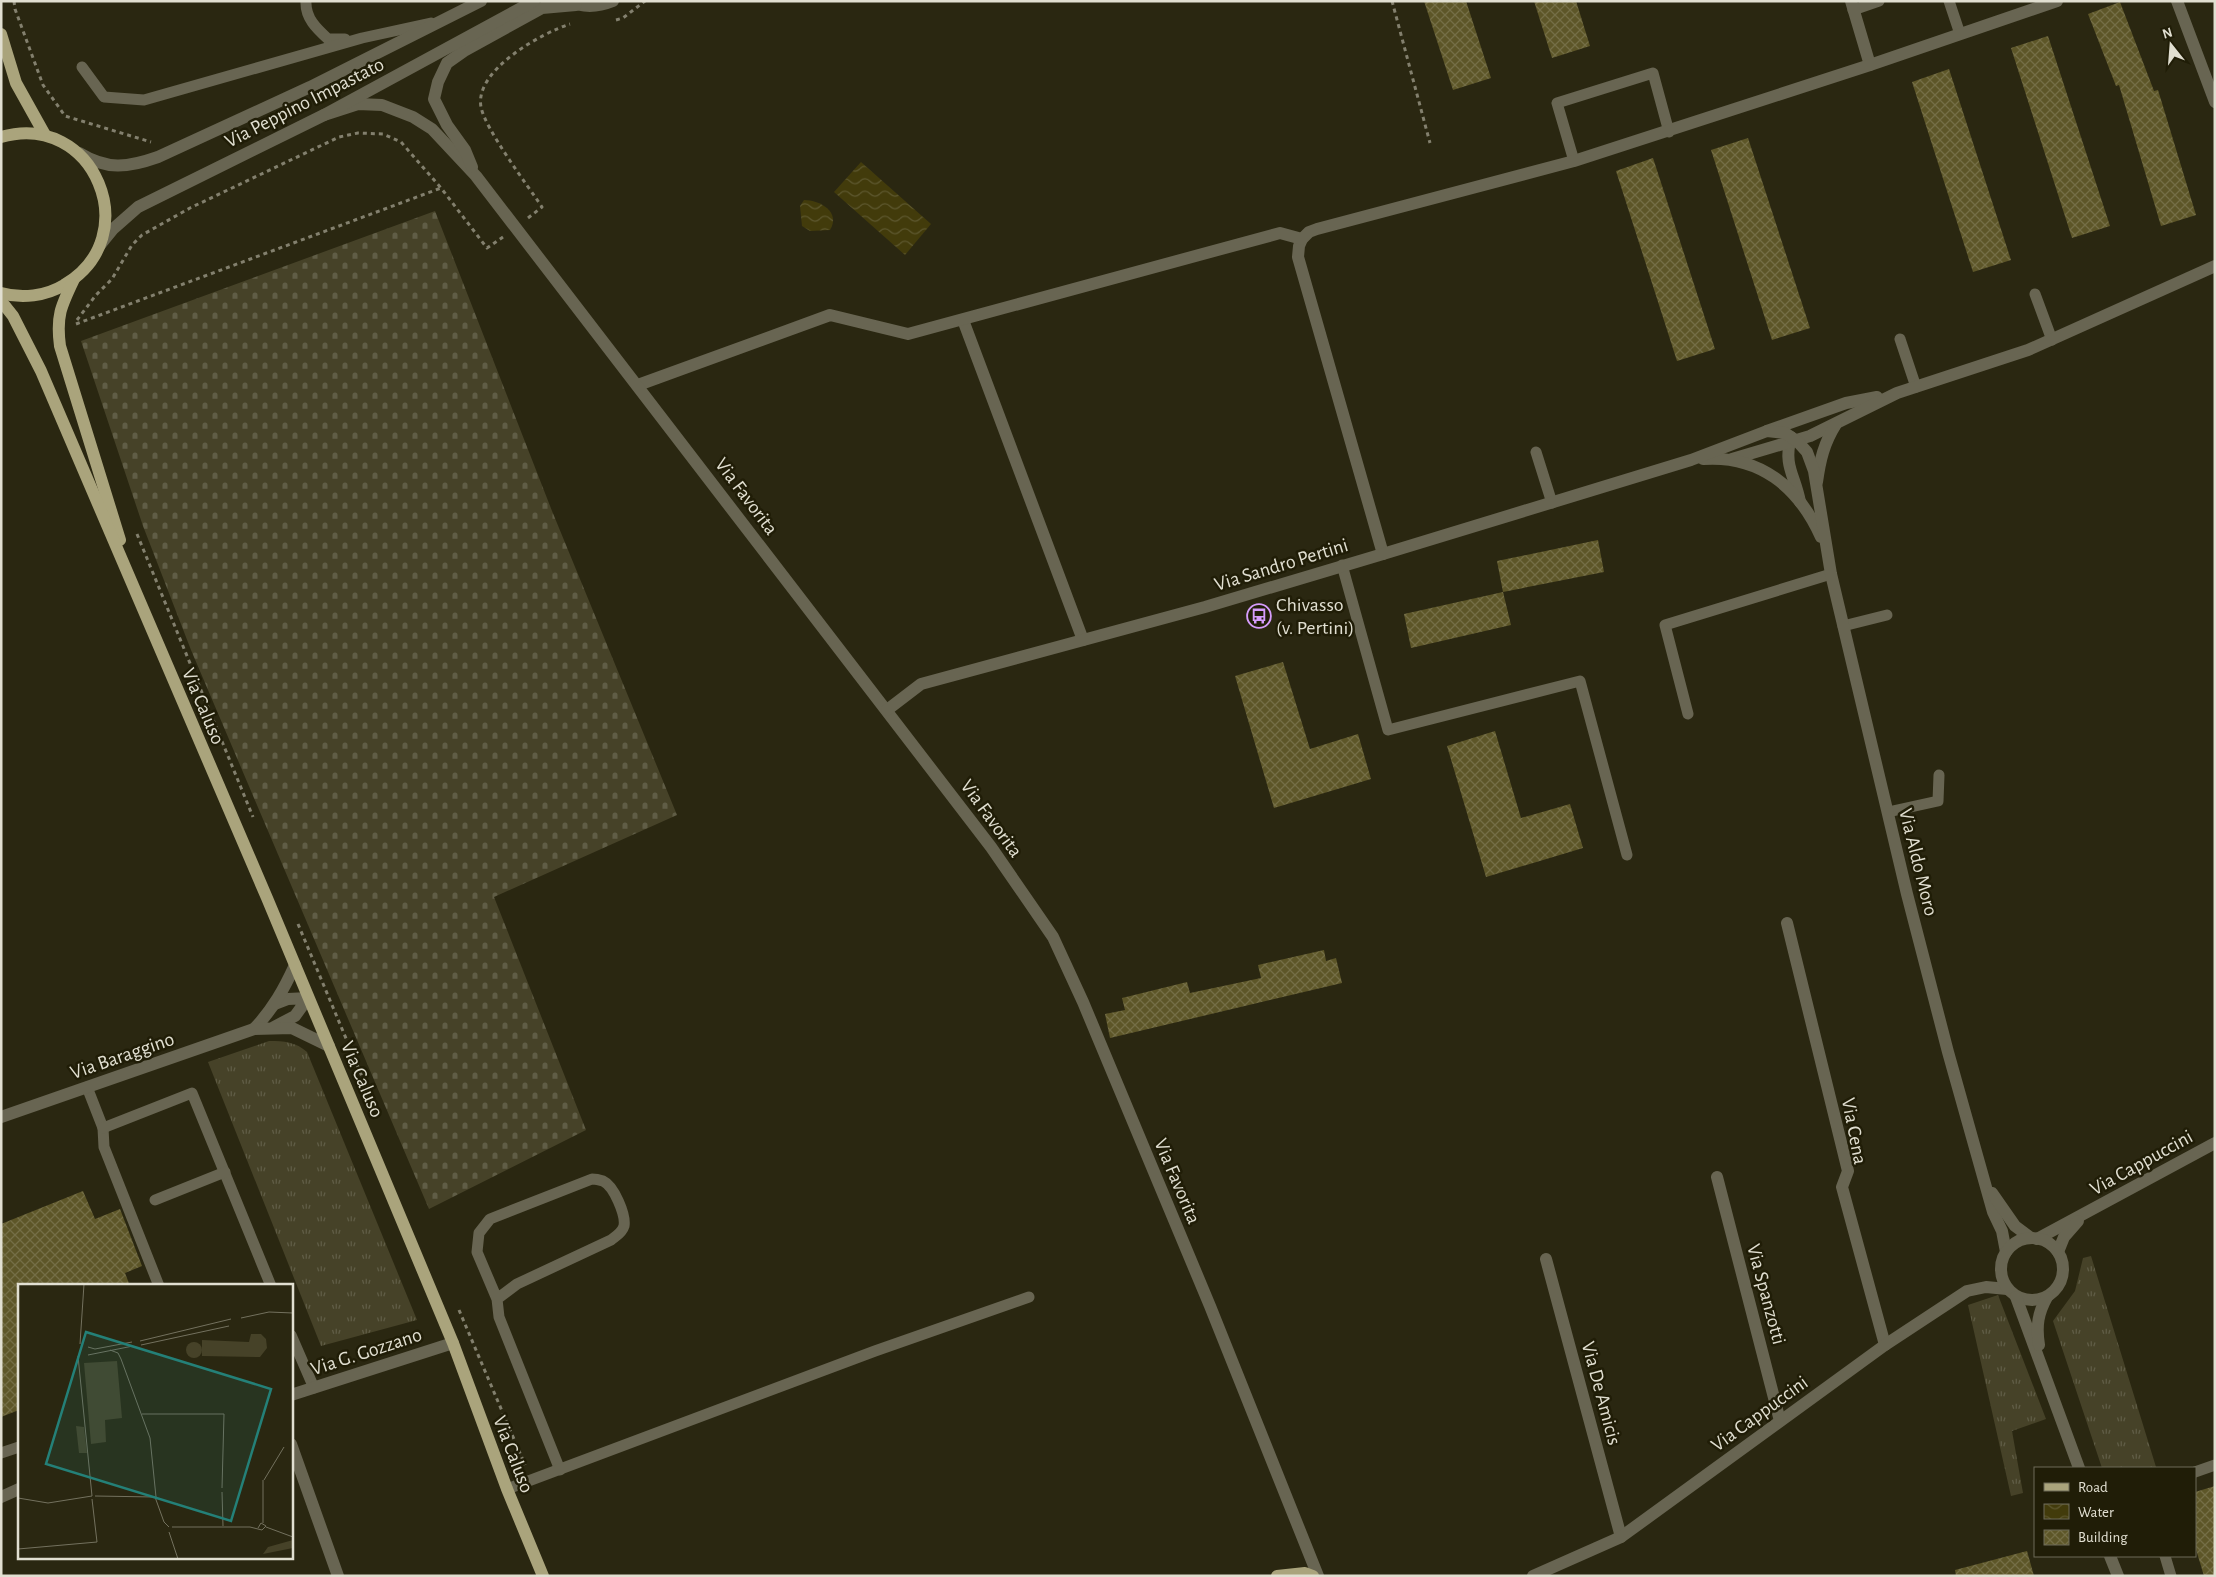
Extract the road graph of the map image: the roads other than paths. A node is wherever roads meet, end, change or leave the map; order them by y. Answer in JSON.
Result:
{"nodes":[{"id":1,"x":306,"y":1,"type":"edge"},
{"id":2,"x":481,"y":1,"type":"edge"},
{"id":3,"x":534,"y":1,"type":"edge"},
{"id":4,"x":613,"y":1,"type":"edge"},
{"id":5,"x":1879,"y":1,"type":"edge"},
{"id":6,"x":1949,"y":1,"type":"edge"},
{"id":7,"x":2177,"y":1,"type":"edge"},
{"id":8,"x":2055,"y":2,"type":"edge"},
{"id":9,"x":573,"y":3,"type":"edge"},
{"id":10,"x":1852,"y":5,"type":"edge"},
{"id":11,"x":442,"y":21,"type":"junction"},
{"id":12,"x":1,"y":34,"type":"edge"},
{"id":13,"x":1960,"y":34,"type":"junction"},
{"id":14,"x":362,"y":38,"type":"junction"},
{"id":15,"x":1870,"y":65,"type":"junction"},
{"id":16,"x":82,"y":67,"type":"dead end"},
{"id":17,"x":2215,"y":102,"type":"edge"},
{"id":18,"x":324,"y":115,"type":"junction"},
{"id":19,"x":1669,"y":132,"type":"junction"},
{"id":20,"x":45,"y":136,"type":"junction"},
{"id":21,"x":1,"y":137,"type":"edge"},
{"id":22,"x":74,"y":150,"type":"junction"},
{"id":23,"x":1574,"y":161,"type":"junction"},
{"id":24,"x":476,"y":176,"type":"junction"},
{"id":25,"x":1302,"y":239,"type":"junction"},
{"id":26,"x":100,"y":246,"type":"junction"},
{"id":27,"x":2215,"y":266,"type":"edge"},
{"id":28,"x":74,"y":279,"type":"junction"},
{"id":29,"x":1,"y":293,"type":"edge"},
{"id":30,"x":2035,"y":294,"type":"dead end"},
{"id":31,"x":1,"y":301,"type":"edge"},
{"id":32,"x":963,"y":320,"type":"junction"},
{"id":33,"x":1900,"y":339,"type":"dead end"},
{"id":34,"x":2052,"y":340,"type":"junction"},
{"id":35,"x":638,"y":385,"type":"junction"},
{"id":36,"x":1916,"y":387,"type":"junction"},
{"id":37,"x":1897,"y":393,"type":"junction"},
{"id":38,"x":1797,"y":420,"type":"junction"},
{"id":39,"x":1838,"y":422,"type":"junction"},
{"id":40,"x":1767,"y":431,"type":"junction"},
{"id":41,"x":1792,"y":440,"type":"junction"},
{"id":42,"x":1536,"y":452,"type":"dead end"},
{"id":43,"x":1732,"y":459,"type":"junction"},
{"id":44,"x":1691,"y":460,"type":"junction"},
{"id":45,"x":1817,"y":485,"type":"junction"},
{"id":46,"x":1800,"y":502,"type":"junction"},
{"id":47,"x":1552,"y":503,"type":"junction"},
{"id":48,"x":1827,"y":551,"type":"junction"},
{"id":49,"x":1383,"y":554,"type":"junction"},
{"id":50,"x":1342,"y":565,"type":"junction"},
{"id":51,"x":1831,"y":574,"type":"junction"},
{"id":52,"x":138,"y":600,"type":"junction"},
{"id":53,"x":1887,"y":615,"type":"dead end"},
{"id":54,"x":1843,"y":626,"type":"junction"},
{"id":55,"x":1083,"y":640,"type":"junction"},
{"id":56,"x":887,"y":710,"type":"junction"},
{"id":57,"x":1688,"y":714,"type":"dead end"},
{"id":58,"x":1939,"y":775,"type":"dead end"},
{"id":59,"x":1888,"y":812,"type":"junction"},
{"id":60,"x":1628,"y":855,"type":"dead end"},
{"id":61,"x":1786,"y":923,"type":"dead end"},
{"id":62,"x":294,"y":964,"type":"junction"},
{"id":63,"x":308,"y":998,"type":"junction"},
{"id":64,"x":275,"y":1004,"type":"junction"},
{"id":65,"x":274,"y":1027,"type":"junction"},
{"id":66,"x":254,"y":1029,"type":"junction"},
{"id":67,"x":329,"y":1046,"type":"junction"},
{"id":68,"x":87,"y":1087,"type":"junction"},
{"id":69,"x":1,"y":1117,"type":"edge"},
{"id":70,"x":104,"y":1128,"type":"junction"},
{"id":71,"x":2215,"y":1143,"type":"edge"},
{"id":72,"x":225,"y":1172,"type":"junction"},
{"id":73,"x":1717,"y":1177,"type":"dead end"},
{"id":74,"x":1984,"y":1179,"type":"junction"},
{"id":75,"x":154,"y":1200,"type":"dead end"},
{"id":76,"x":2086,"y":1213,"type":"junction"},
{"id":77,"x":2034,"y":1238,"type":"junction"},
{"id":78,"x":2006,"y":1252,"type":"junction"},
{"id":79,"x":2058,"y":1252,"type":"junction"},
{"id":80,"x":1546,"y":1259,"type":"dead end"},
{"id":81,"x":158,"y":1284,"type":"edge"},
{"id":82,"x":270,"y":1284,"type":"edge"},
{"id":83,"x":2012,"y":1293,"type":"junction"},
{"id":84,"x":1028,"y":1297,"type":"dead end"},
{"id":85,"x":2047,"y":1297,"type":"junction"},
{"id":86,"x":497,"y":1299,"type":"junction"},
{"id":87,"x":292,"y":1337,"type":"edge"},
{"id":88,"x":453,"y":1343,"type":"junction"},
{"id":89,"x":1885,"y":1345,"type":"junction"},
{"id":90,"x":2043,"y":1367,"type":"junction"},
{"id":91,"x":314,"y":1388,"type":"junction"},
{"id":92,"x":292,"y":1395,"type":"edge"},
{"id":93,"x":1780,"y":1421,"type":"junction"},
{"id":94,"x":18,"y":1446,"type":"edge"},
{"id":95,"x":292,"y":1447,"type":"edge"},
{"id":96,"x":1,"y":1453,"type":"edge"},
{"id":97,"x":2215,"y":1465,"type":"edge"},
{"id":98,"x":2079,"y":1467,"type":"edge"},
{"id":99,"x":560,"y":1470,"type":"junction"},
{"id":100,"x":2196,"y":1472,"type":"edge"},
{"id":101,"x":507,"y":1488,"type":"junction"},
{"id":102,"x":18,"y":1489,"type":"edge"},
{"id":103,"x":1,"y":1497,"type":"edge"},
{"id":104,"x":1621,"y":1537,"type":"junction"},
{"id":105,"x":2110,"y":1557,"type":"edge"},
{"id":106,"x":2165,"y":1557,"type":"edge"},
{"id":107,"x":338,"y":1576,"type":"edge"},
{"id":108,"x":543,"y":1576,"type":"edge"},
{"id":109,"x":1277,"y":1576,"type":"edge"},
{"id":110,"x":1313,"y":1576,"type":"edge"},
{"id":111,"x":1318,"y":1576,"type":"edge"},
{"id":112,"x":1533,"y":1576,"type":"edge"},
{"id":113,"x":2118,"y":1576,"type":"edge"},
{"id":114,"x":2171,"y":1576,"type":"edge"}],
"edges":[{"from":1,"to":14,"type":"lane"},
{"from":2,"to":11,"type":"street","name":"Via Peppino Impastato"},
{"from":3,"to":18,"type":"street","name":"Via Peppino Impastato"},
{"from":4,"to":9,"type":"street","name":"Via Favorita"},
{"from":5,"to":10,"type":"lane"},
{"from":6,"to":13,"type":"lane"},
{"from":7,"to":17,"type":"street"},
{"from":8,"to":13,"type":"street"},
{"from":9,"to":24,"type":"street","name":"Via Favorita"},
{"from":10,"to":15,"type":"street"},
{"from":11,"to":14,"type":"lane"},
{"from":11,"to":22,"type":"street","name":"Via Peppino Impastato"},
{"from":12,"to":20,"type":"main road"},
{"from":13,"to":15,"type":"street"},
{"from":14,"to":16,"type":"lane"},
{"from":15,"to":19,"type":"street"},
{"from":18,"to":24,"type":"street","name":"Via Favorita"},
{"from":18,"to":26,"type":"street","name":"Via Peppino Impastato"},
{"from":19,"to":23,"type":"street"},
{"from":19,"to":23,"type":"lane"},
{"from":20,"to":21,"type":"main road"},
{"from":20,"to":22,"type":"main road"},
{"from":22,"to":26,"type":"main road"},
{"from":23,"to":25,"type":"street"},
{"from":24,"to":35,"type":"street","name":"Via Favorita"},
{"from":25,"to":32,"type":"street"},
{"from":25,"to":49,"type":"street"},
{"from":26,"to":28,"type":"main road"},
{"from":27,"to":34,"type":"street"},
{"from":28,"to":29,"type":"main road"},
{"from":28,"to":52,"type":"main road","name":"Via Caluso"},
{"from":30,"to":34,"type":"lane"},
{"from":31,"to":52,"type":"main road","name":"Via Caluso"},
{"from":32,"to":35,"type":"street"},
{"from":32,"to":55,"type":"street"},
{"from":33,"to":36,"type":"lane"},
{"from":34,"to":36,"type":"street"},
{"from":35,"to":56,"type":"street","name":"Via Favorita"},
{"from":36,"to":37,"type":"street"},
{"from":37,"to":38,"type":"street"},
{"from":37,"to":39,"type":"street"},
{"from":38,"to":40,"type":"street"},
{"from":38,"to":41,"type":"street"},
{"from":39,"to":41,"type":"street"},
{"from":39,"to":45,"type":"street"},
{"from":40,"to":41,"type":"street"},
{"from":40,"to":44,"type":"street"},
{"from":41,"to":43,"type":"street"},
{"from":41,"to":45,"type":"street"},
{"from":41,"to":46,"type":"street"},
{"from":42,"to":47,"type":"lane"},
{"from":43,"to":44,"type":"street"},
{"from":43,"to":46,"type":"street"},
{"from":44,"to":47,"type":"street","name":"Via Sandro Pertini"},
{"from":45,"to":48,"type":"street"},
{"from":46,"to":48,"type":"street"},
{"from":47,"to":49,"type":"street","name":"Via Sandro Pertini"},
{"from":48,"to":51,"type":"street","name":"Via Aldo Moro"},
{"from":49,"to":50,"type":"street","name":"Via Sandro Pertini"},
{"from":50,"to":55,"type":"street","name":"Via Sandro Pertini"},
{"from":50,"to":60,"type":"lane"},
{"from":51,"to":54,"type":"street","name":"Via Aldo Moro"},
{"from":51,"to":57,"type":"lane"},
{"from":52,"to":62,"type":"main road","name":"Via Caluso"},
{"from":53,"to":54,"type":"lane"},
{"from":54,"to":59,"type":"street","name":"Via Aldo Moro"},
{"from":55,"to":56,"type":"street","name":"Via Sandro Pertini"},
{"from":56,"to":111,"type":"street","name":"Via Favorita"},
{"from":58,"to":59,"type":"lane"},
{"from":59,"to":74,"type":"street","name":"Via Aldo Moro"},
{"from":61,"to":89,"type":"street","name":"Via Cena"},
{"from":62,"to":63,"type":"main road","name":"Via Caluso"},
{"from":62,"to":64,"type":"street"},
{"from":63,"to":64,"type":"street"},
{"from":63,"to":65,"type":"street","name":"Via Baraggino"},
{"from":63,"to":67,"type":"main road","name":"Via Caluso"},
{"from":64,"to":66,"type":"street"},
{"from":65,"to":66,"type":"street","name":"Via Baraggino"},
{"from":65,"to":67,"type":"street","name":"Via Baraggino"},
{"from":66,"to":68,"type":"street","name":"Via Baraggino"},
{"from":67,"to":88,"type":"main road","name":"Via Caluso"},
{"from":68,"to":69,"type":"street","name":"Via Baraggino"},
{"from":68,"to":70,"type":"lane"},
{"from":70,"to":72,"type":"lane"},
{"from":70,"to":81,"type":"lane"},
{"from":71,"to":76,"type":"street","name":"Via Cappuccini"},
{"from":72,"to":75,"type":"lane"},
{"from":72,"to":82,"type":"lane"},
{"from":73,"to":93,"type":"street","name":"Via Spanzotti"},
{"from":74,"to":77,"type":"street","name":"Via Aldo Moro"},
{"from":74,"to":78,"type":"street","name":"Via Aldo Moro"},
{"from":76,"to":77,"type":"street","name":"Via Cappuccini"},
{"from":76,"to":79,"type":"street","name":"Via Cappuccini"},
{"from":77,"to":78,"type":"street"},
{"from":77,"to":79,"type":"street"},
{"from":78,"to":83,"type":"street"},
{"from":79,"to":85,"type":"street"},
{"from":80,"to":104,"type":"street","name":"Via De Amicis"},
{"from":83,"to":85,"type":"street"},
{"from":83,"to":89,"type":"street","name":"Via Cappuccini"},
{"from":83,"to":90,"type":"street"},
{"from":84,"to":99,"type":"lane"},
{"from":85,"to":90,"type":"street"},
{"from":86,"to":86,"type":"lane"},
{"from":86,"to":99,"type":"lane"},
{"from":87,"to":91,"type":"lane"},
{"from":88,"to":91,"type":"street","name":"Via G. Gozzano"},
{"from":88,"to":101,"type":"main road","name":"Via Caluso"},
{"from":89,"to":93,"type":"street","name":"Via Cappuccini"},
{"from":90,"to":98,"type":"street"},
{"from":91,"to":92,"type":"street","name":"Via G. Gozzano"},
{"from":93,"to":104,"type":"street","name":"Via Cappuccini"},
{"from":94,"to":96,"type":"lane"},
{"from":95,"to":107,"type":"street"},
{"from":97,"to":100,"type":"lane"},
{"from":99,"to":101,"type":"lane"},
{"from":101,"to":108,"type":"main road","name":"Via Caluso"},
{"from":102,"to":103,"type":"street"},
{"from":104,"to":112,"type":"street","name":"Via Cappuccini"},
{"from":105,"to":113,"type":"street"},
{"from":106,"to":114,"type":"lane"},
{"from":109,"to":110,"type":"main road"}]}
